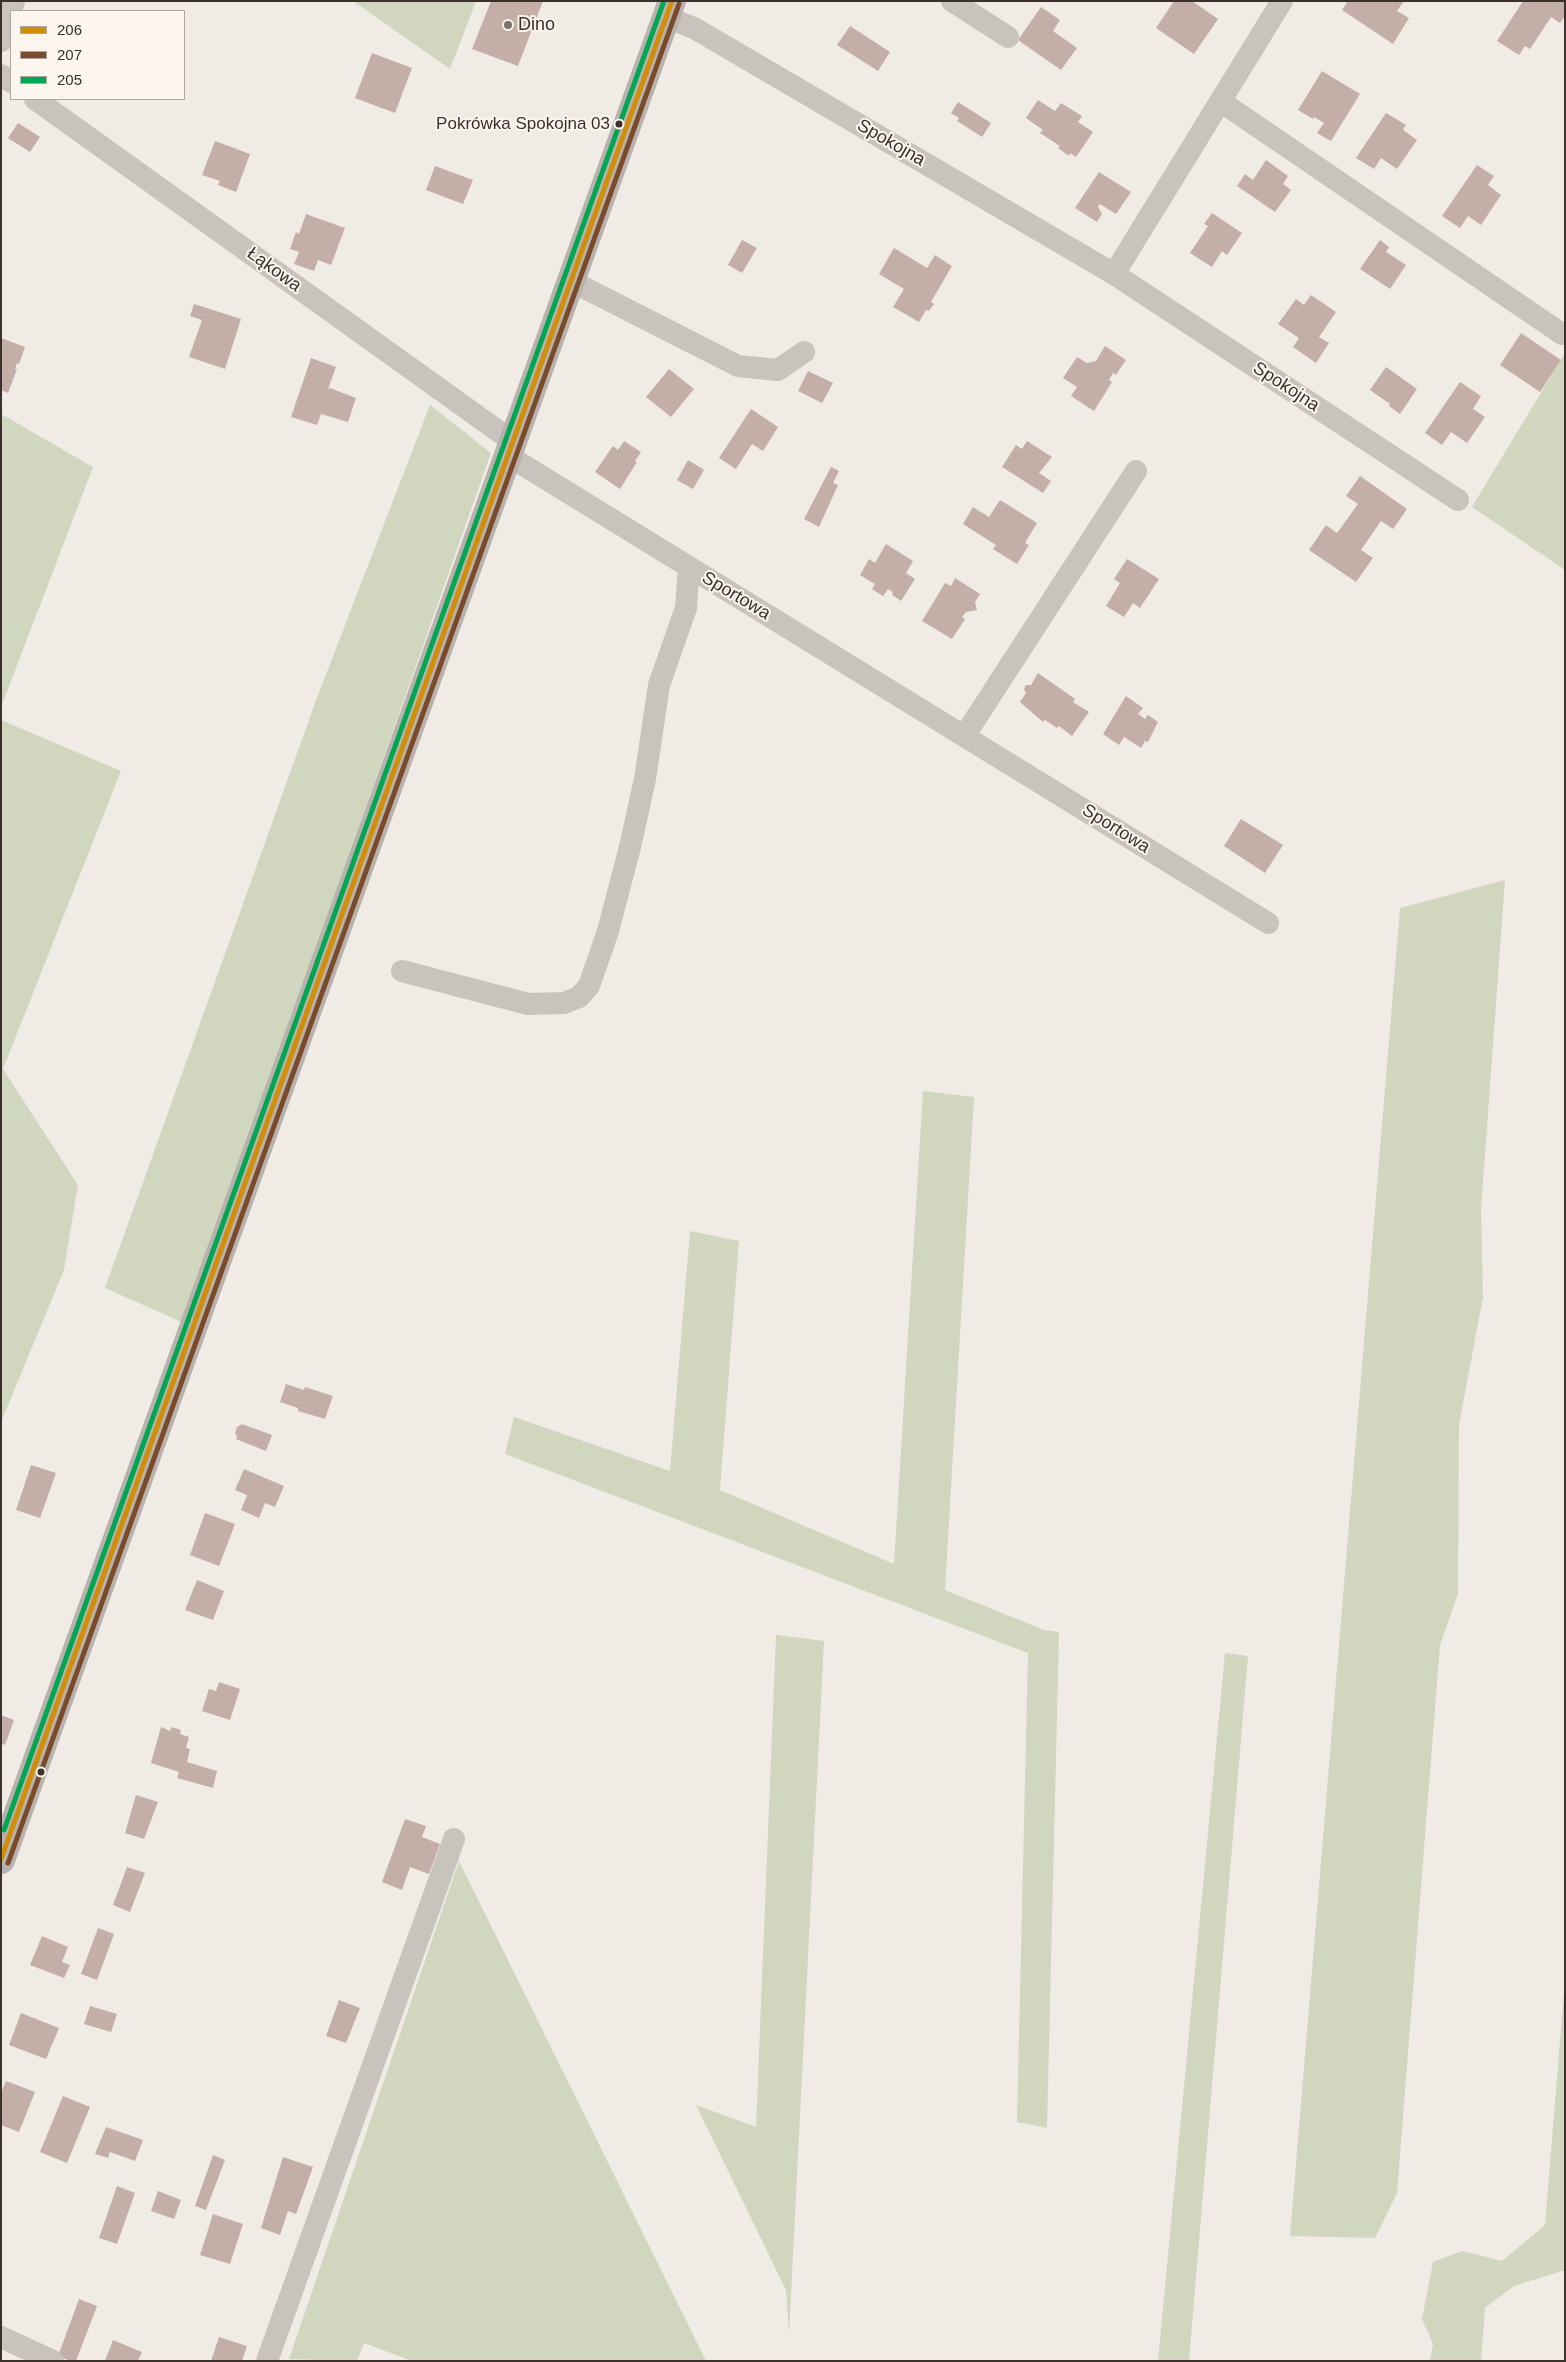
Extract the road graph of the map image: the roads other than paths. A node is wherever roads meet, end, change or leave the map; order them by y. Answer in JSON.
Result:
{"nodes":[{"id":1,"x":952,"y":1,"type":"edge"},
{"id":2,"x":1282,"y":1,"type":"edge"},
{"id":3,"x":669,"y":9,"type":"edge"},
{"id":4,"x":10,"y":13,"type":"edge"},
{"id":5,"x":1008,"y":37,"type":"dead end"},
{"id":6,"x":1,"y":40,"type":"edge"},
{"id":7,"x":36,"y":100,"type":"edge"},
{"id":8,"x":1220,"y":101,"type":"junction"},
{"id":9,"x":1114,"y":274,"type":"junction"},
{"id":10,"x":571,"y":281,"type":"junction"},
{"id":11,"x":1562,"y":334,"type":"dead end"},
{"id":12,"x":804,"y":352,"type":"dead end"},
{"id":13,"x":510,"y":448,"type":"junction"},
{"id":14,"x":1136,"y":471,"type":"dead end"},
{"id":15,"x":1458,"y":500,"type":"dead end"},
{"id":16,"x":689,"y":567,"type":"junction"},
{"id":17,"x":965,"y":735,"type":"junction"},
{"id":18,"x":1268,"y":923,"type":"dead end"},
{"id":19,"x":402,"y":971,"type":"dead end"},
{"id":20,"x":454,"y":1839,"type":"dead end"},
{"id":21,"x":3,"y":1846,"type":"edge"},
{"id":22,"x":1,"y":2337,"type":"edge"},
{"id":23,"x":53,"y":2361,"type":"edge"},
{"id":24,"x":267,"y":2361,"type":"edge"}],
"edges":[{"from":1,"to":5,"type":"street"},
{"from":2,"to":8,"type":"street"},
{"from":3,"to":9,"type":"street","name":"Spokojna"},
{"from":3,"to":10,"type":"main road"},
{"from":4,"to":6,"type":"street"},
{"from":7,"to":13,"type":"street","name":"Łąkowa"},
{"from":8,"to":9,"type":"street"},
{"from":8,"to":11,"type":"street"},
{"from":9,"to":15,"type":"street","name":"Spokojna"},
{"from":10,"to":12,"type":"street"},
{"from":10,"to":13,"type":"main road"},
{"from":13,"to":16,"type":"street","name":"Sportowa"},
{"from":13,"to":21,"type":"main road"},
{"from":14,"to":17,"type":"street"},
{"from":16,"to":17,"type":"street","name":"Sportowa"},
{"from":16,"to":19,"type":"street"},
{"from":17,"to":18,"type":"street","name":"Sportowa"},
{"from":20,"to":24,"type":"street"},
{"from":22,"to":23,"type":"street"}]}
